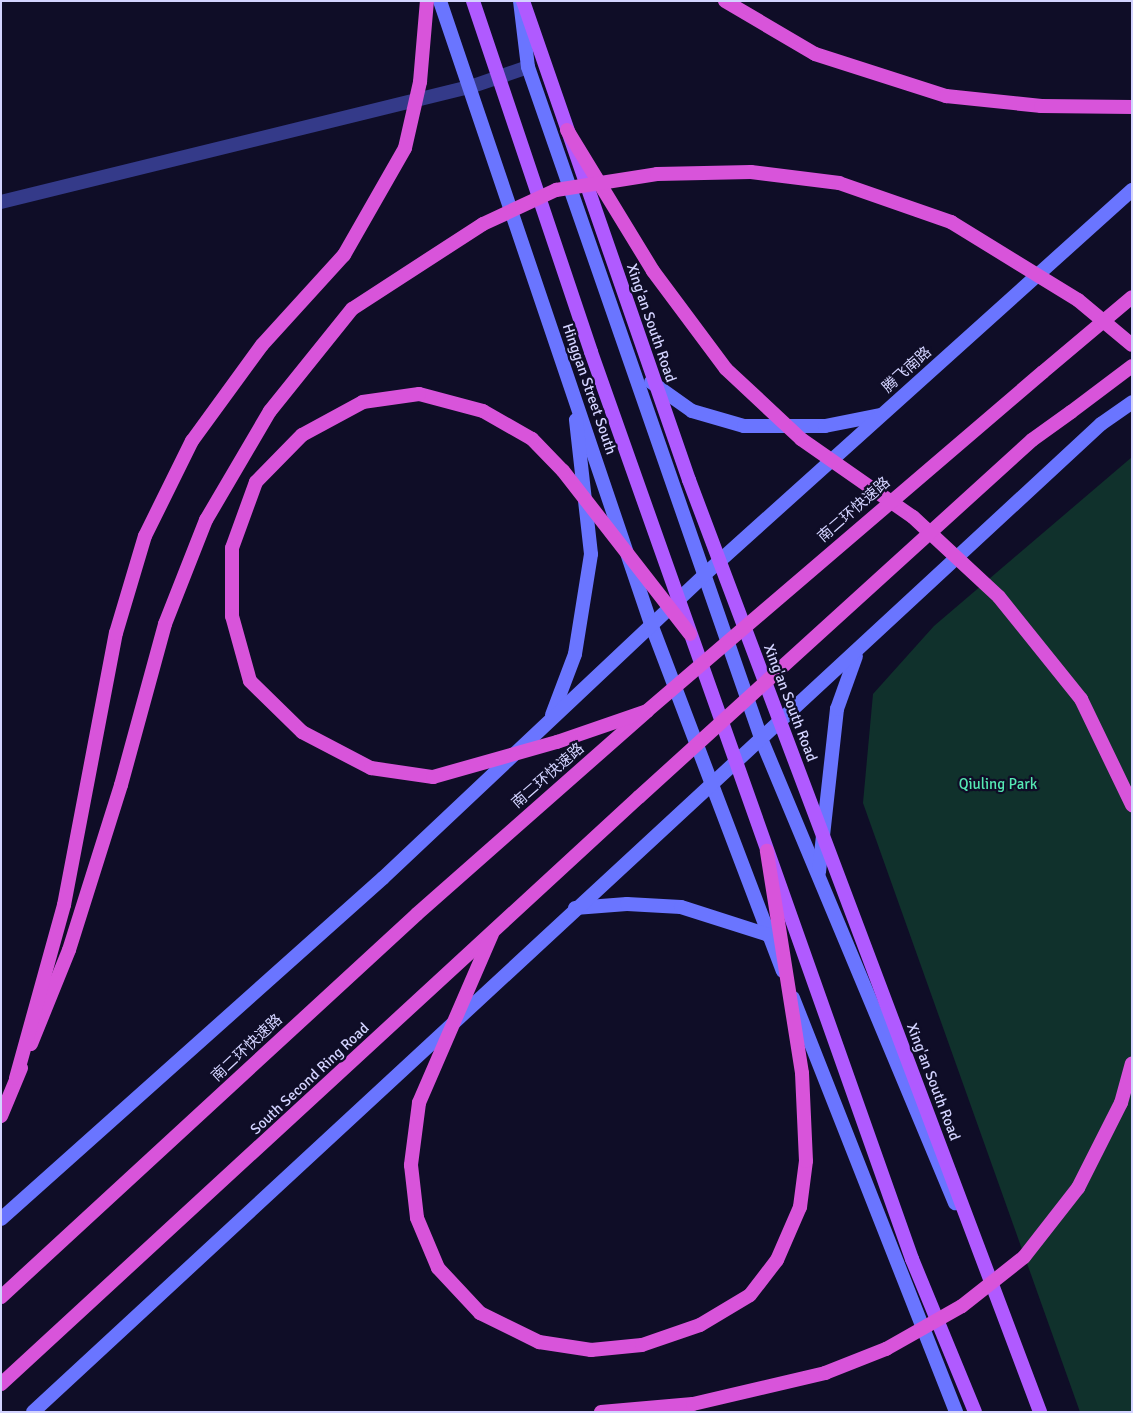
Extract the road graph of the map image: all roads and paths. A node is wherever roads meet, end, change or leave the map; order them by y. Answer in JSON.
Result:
{"nodes":[{"id":1,"x":426,"y":1,"type":"edge"},
{"id":2,"x":440,"y":1,"type":"edge"},
{"id":3,"x":473,"y":1,"type":"edge"},
{"id":4,"x":521,"y":1,"type":"edge"},
{"id":5,"x":725,"y":1,"type":"edge"},
{"id":6,"x":528,"y":67,"type":"junction"},
{"id":7,"x":470,"y":87,"type":"junction"},
{"id":8,"x":1132,"y":107,"type":"edge"},
{"id":9,"x":567,"y":130,"type":"junction"},
{"id":10,"x":1132,"y":190,"type":"edge"},
{"id":11,"x":1,"y":202,"type":"edge"},
{"id":12,"x":1132,"y":297,"type":"edge"},
{"id":13,"x":1132,"y":345,"type":"edge"},
{"id":14,"x":1132,"y":366,"type":"edge"},
{"id":15,"x":632,"y":369,"type":"junction"},
{"id":16,"x":574,"y":394,"type":"junction"},
{"id":17,"x":1132,"y":402,"type":"edge"},
{"id":18,"x":881,"y":415,"type":"junction"},
{"id":19,"x":704,"y":575,"type":"junction"},
{"id":20,"x":651,"y":624,"type":"junction"},
{"id":21,"x":690,"y":634,"type":"junction"},
{"id":22,"x":857,"y":652,"type":"junction"},
{"id":23,"x":648,"y":711,"type":"junction"},
{"id":24,"x":551,"y":718,"type":"junction"},
{"id":25,"x":762,"y":741,"type":"junction"},
{"id":26,"x":710,"y":787,"type":"junction"},
{"id":27,"x":1132,"y":805,"type":"edge"},
{"id":28,"x":767,"y":851,"type":"junction"},
{"id":29,"x":818,"y":876,"type":"junction"},
{"id":30,"x":575,"y":908,"type":"junction"},
{"id":31,"x":492,"y":934,"type":"junction"},
{"id":32,"x":769,"y":935,"type":"junction"},
{"id":33,"x":1132,"y":1063,"type":"edge"},
{"id":34,"x":16,"y":1078,"type":"junction"},
{"id":35,"x":1,"y":1116,"type":"edge"},
{"id":36,"x":1,"y":1219,"type":"edge"},
{"id":37,"x":1,"y":1297,"type":"edge"},
{"id":38,"x":1,"y":1384,"type":"edge"},
{"id":39,"x":33,"y":1412,"type":"edge"},
{"id":40,"x":601,"y":1412,"type":"edge"},
{"id":41,"x":956,"y":1412,"type":"edge"},
{"id":42,"x":974,"y":1412,"type":"edge"},
{"id":43,"x":1041,"y":1412,"type":"edge"}],
"edges":[{"from":1,"to":34,"type":"highway","bridge":true},
{"from":2,"to":7,"type":"main road","name":"Hinggan Street South"},
{"from":3,"to":21,"type":"main road","bridge":true},
{"from":4,"to":6,"type":"main road"},
{"from":4,"to":9,"type":"main road","name":"Xing'an South Road","bridge":true},
{"from":5,"to":8,"type":"highway"},
{"from":6,"to":7,"type":"street"},
{"from":6,"to":15,"type":"main road"},
{"from":7,"to":11,"type":"street"},
{"from":7,"to":16,"type":"main road","name":"Hinggan Street South"},
{"from":9,"to":27,"type":"highway","bridge":true},
{"from":9,"to":43,"type":"main road","name":"Xing'an South Road","bridge":true},
{"from":10,"to":18,"type":"main road","name":"腾飞南路"},
{"from":12,"to":23,"type":"highway","name":"南二环快速路","bridge":true},
{"from":13,"to":34,"type":"highway","bridge":true},
{"from":14,"to":31,"type":"highway","name":"South Second Ring Road","bridge":true},
{"from":15,"to":18,"type":"main road"},
{"from":15,"to":19,"type":"main road"},
{"from":16,"to":20,"type":"main road","name":"Hinggan Street South"},
{"from":16,"to":24,"type":"main road"},
{"from":17,"to":22,"type":"main road"},
{"from":18,"to":19,"type":"main road","name":"腾飞南路"},
{"from":19,"to":20,"type":"main road","name":"腾飞南路"},
{"from":19,"to":25,"type":"main road"},
{"from":20,"to":24,"type":"main road","name":"腾飞南路"},
{"from":20,"to":26,"type":"main road","name":"Hinggan Street South"},
{"from":21,"to":23,"type":"highway","bridge":true},
{"from":21,"to":28,"type":"main road","bridge":true},
{"from":22,"to":25,"type":"main road"},
{"from":22,"to":29,"type":"main road"},
{"from":23,"to":37,"type":"highway","name":"南二环快速路"},
{"from":24,"to":36,"type":"main road","name":"腾飞南路"},
{"from":25,"to":26,"type":"main road"},
{"from":25,"to":29,"type":"main road"},
{"from":26,"to":30,"type":"main road"},
{"from":26,"to":32,"type":"main road","name":"Hinggan Street South"},
{"from":28,"to":31,"type":"highway","bridge":true},
{"from":28,"to":42,"type":"main road","bridge":true},
{"from":29,"to":43,"type":"main road"},
{"from":30,"to":32,"type":"main road"},
{"from":30,"to":39,"type":"main road"},
{"from":31,"to":38,"type":"highway","name":"South Second Ring Road"},
{"from":32,"to":41,"type":"main road","name":"Hinggan Street South"},
{"from":33,"to":40,"type":"highway","bridge":true},
{"from":34,"to":35,"type":"highway"}]}
